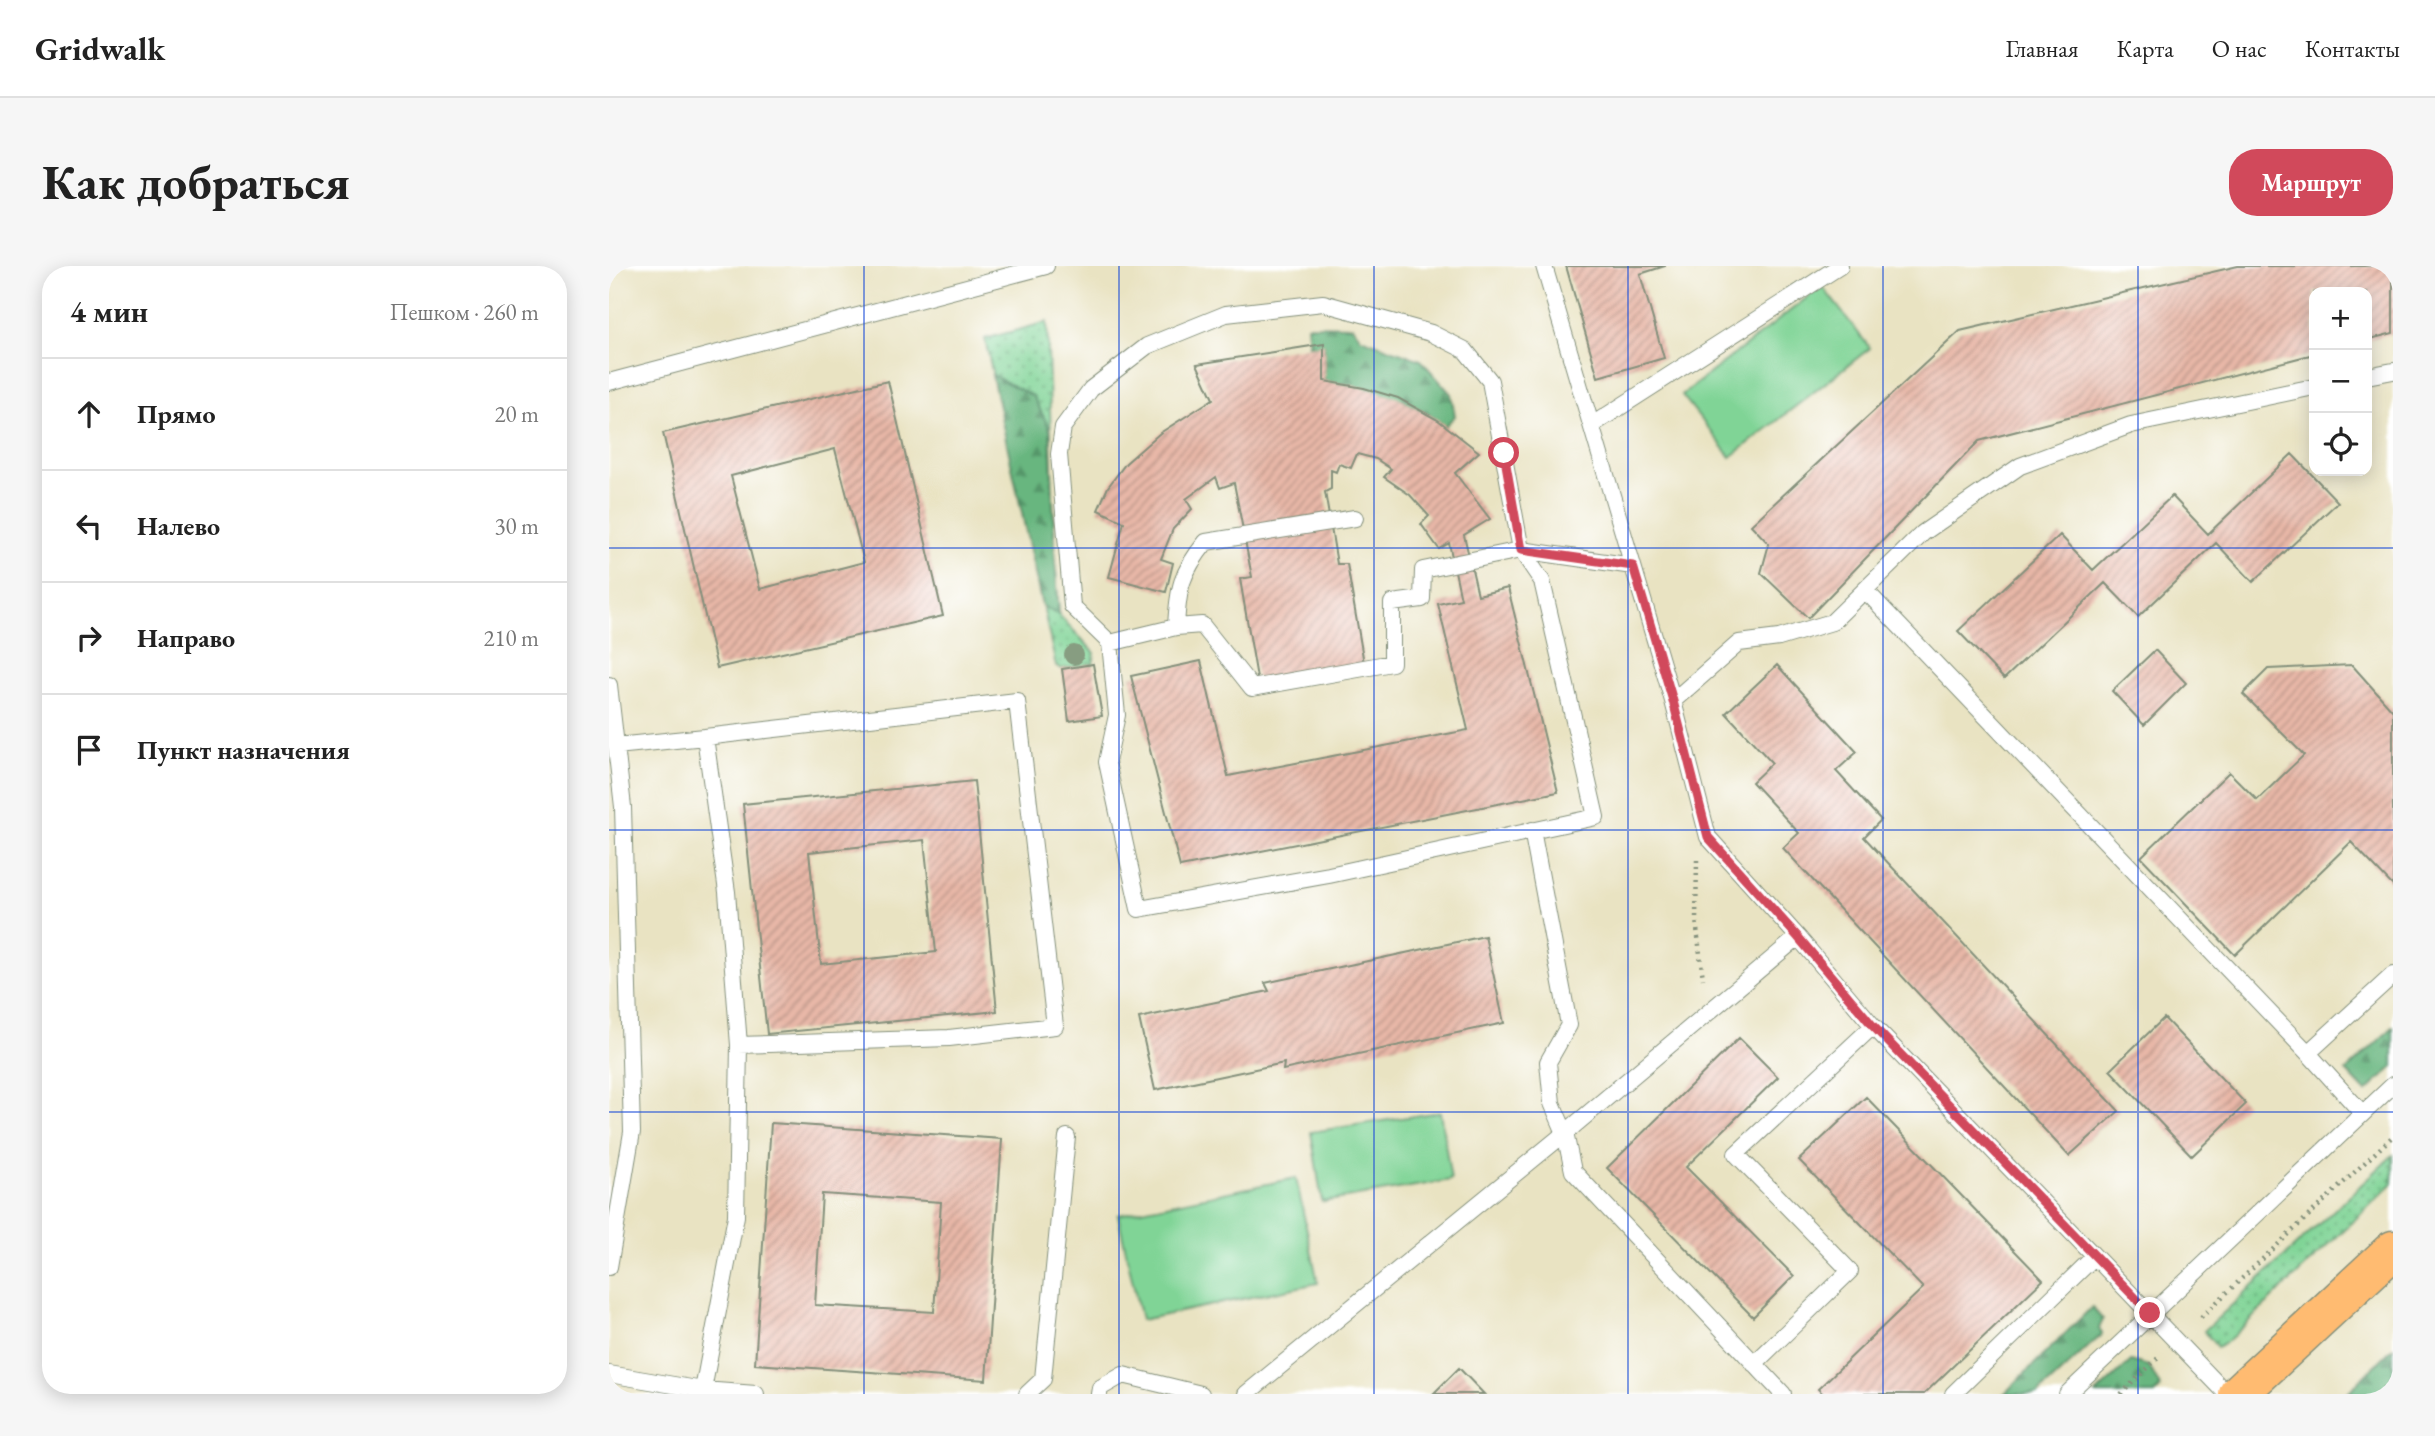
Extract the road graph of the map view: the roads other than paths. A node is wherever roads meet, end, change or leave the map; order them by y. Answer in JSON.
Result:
{"nodes":[{"id":1,"x":1045,"y":266,"type":"edge"},
{"id":2,"x":1544,"y":266,"type":"edge"},
{"id":3,"x":1840,"y":266,"type":"edge"},
{"id":4,"x":2393,"y":371,"type":"edge"},
{"id":5,"x":2372,"y":375,"type":"edge"},
{"id":6,"x":609,"y":382,"type":"edge"},
{"id":7,"x":2309,"y":388,"type":"edge"},
{"id":8,"x":1592,"y":425,"type":"junction"},
{"id":9,"x":1355,"y":518,"type":"dead end"},
{"id":10,"x":1521,"y":550,"type":"junction"},
{"id":11,"x":1633,"y":566,"type":"junction"},
{"id":12,"x":1865,"y":590,"type":"junction"},
{"id":13,"x":1176,"y":627,"type":"junction"},
{"id":14,"x":1110,"y":643,"type":"junction"},
{"id":15,"x":609,"y":685,"type":"edge"},
{"id":16,"x":1673,"y":701,"type":"junction"},
{"id":17,"x":611,"y":722,"type":"edge"},
{"id":18,"x":705,"y":737,"type":"junction"},
{"id":19,"x":616,"y":746,"type":"junction"},
{"id":20,"x":1532,"y":830,"type":"junction"},
{"id":21,"x":1798,"y":937,"type":"junction"},
{"id":22,"x":2393,"y":975,"type":"edge"},
{"id":23,"x":1873,"y":1026,"type":"junction"},
{"id":24,"x":739,"y":1045,"type":"junction"},
{"id":25,"x":2308,"y":1053,"type":"junction"},
{"id":26,"x":2393,"y":1085,"type":"edge"},
{"id":27,"x":2362,"y":1113,"type":"junction"},
{"id":28,"x":1565,"y":1133,"type":"junction"},
{"id":29,"x":1067,"y":1137,"type":"dead end"},
{"id":30,"x":2393,"y":1250,"type":"edge"},
{"id":31,"x":2094,"y":1257,"type":"junction"},
{"id":32,"x":609,"y":1267,"type":"edge"},
{"id":33,"x":2150,"y":1313,"type":"junction"},
{"id":34,"x":1754,"y":1364,"type":"junction"},
{"id":35,"x":609,"y":1374,"type":"edge"},
{"id":36,"x":702,"y":1392,"type":"edge"},
{"id":37,"x":756,"y":1394,"type":"edge"},
{"id":38,"x":1027,"y":1394,"type":"edge"},
{"id":39,"x":1099,"y":1394,"type":"edge"},
{"id":40,"x":1201,"y":1394,"type":"edge"},
{"id":41,"x":1246,"y":1394,"type":"edge"},
{"id":42,"x":1783,"y":1394,"type":"edge"},
{"id":43,"x":1953,"y":1394,"type":"edge"},
{"id":44,"x":2067,"y":1394,"type":"edge"},
{"id":45,"x":2227,"y":1394,"type":"edge"},
{"id":46,"x":2238,"y":1394,"type":"edge"}],
"edges":[{"from":1,"to":6,"type":"lane"},
{"from":2,"to":8,"type":"lane"},
{"from":3,"to":8,"type":"lane"},
{"from":4,"to":5,"type":"lane"},
{"from":7,"to":12,"type":"lane"},
{"from":8,"to":11,"type":"lane"},
{"from":9,"to":13,"type":"lane"},
{"from":10,"to":11,"type":"lane"},
{"from":10,"to":13,"type":"lane"},
{"from":10,"to":14,"type":"lane"},
{"from":10,"to":20,"type":"lane"},
{"from":11,"to":16,"type":"lane"},
{"from":12,"to":16,"type":"lane"},
{"from":12,"to":25,"type":"lane"},
{"from":13,"to":14,"type":"lane"},
{"from":14,"to":20,"type":"lane"},
{"from":15,"to":17,"type":"lane"},
{"from":16,"to":21,"type":"lane"},
{"from":17,"to":19,"type":"lane"},
{"from":18,"to":19,"type":"lane"},
{"from":18,"to":24,"type":"lane"},
{"from":18,"to":24,"type":"lane"},
{"from":19,"to":32,"type":"lane"},
{"from":20,"to":28,"type":"lane"},
{"from":21,"to":23,"type":"lane"},
{"from":21,"to":28,"type":"lane"},
{"from":22,"to":25,"type":"lane"},
{"from":23,"to":31,"type":"lane"},
{"from":23,"to":34,"type":"lane"},
{"from":24,"to":36,"type":"lane"},
{"from":25,"to":27,"type":"lane"},
{"from":26,"to":27,"type":"lane"},
{"from":27,"to":33,"type":"lane"},
{"from":28,"to":34,"type":"lane"},
{"from":28,"to":41,"type":"lane"},
{"from":29,"to":38,"type":"lane"},
{"from":30,"to":46,"type":"main road"},
{"from":31,"to":33,"type":"lane"},
{"from":31,"to":43,"type":"lane"},
{"from":33,"to":44,"type":"lane"},
{"from":33,"to":45,"type":"lane"},
{"from":34,"to":42,"type":"lane"},
{"from":35,"to":36,"type":"lane"},
{"from":36,"to":37,"type":"lane"},
{"from":39,"to":40,"type":"lane"}]}
